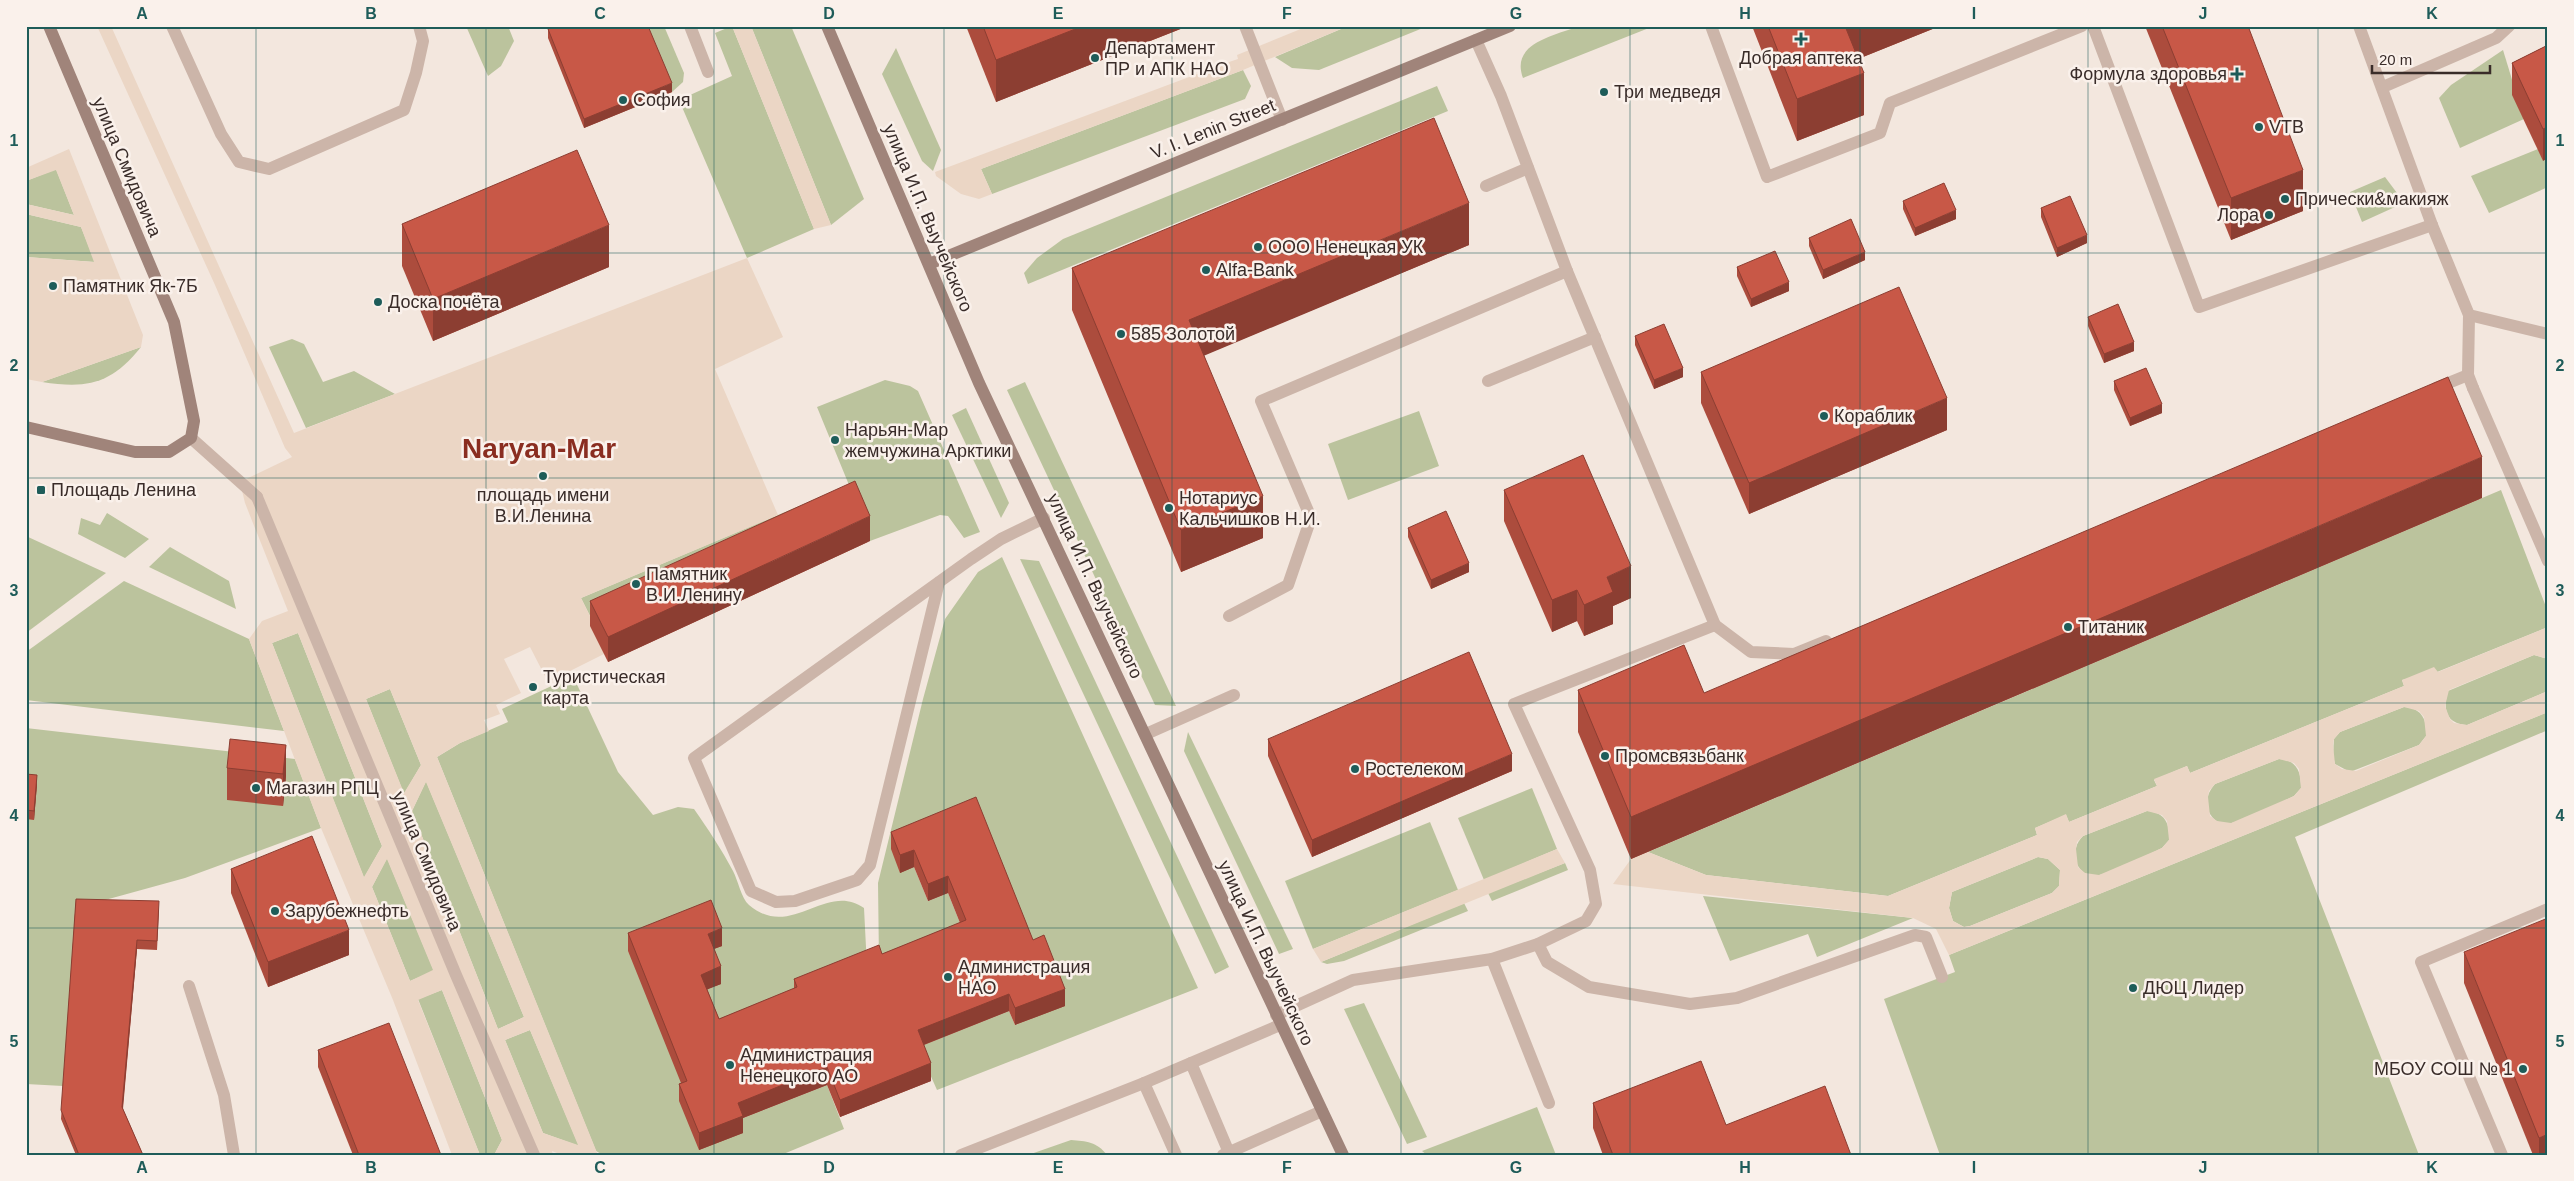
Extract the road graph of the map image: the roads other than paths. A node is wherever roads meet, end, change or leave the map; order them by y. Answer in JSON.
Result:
{"nodes":[{"id":1,"x":48,"y":26,"type":"edge"},
{"id":2,"x":172,"y":26,"type":"edge"},
{"id":3,"x":419,"y":26,"type":"edge"},
{"id":4,"x":690,"y":26,"type":"edge"},
{"id":5,"x":827,"y":26,"type":"edge"},
{"id":6,"x":1245,"y":26,"type":"edge"},
{"id":7,"x":1510,"y":26,"type":"edge"},
{"id":8,"x":1711,"y":26,"type":"edge"},
{"id":9,"x":2082,"y":26,"type":"edge"},
{"id":10,"x":2092,"y":26,"type":"edge"},
{"id":11,"x":2360,"y":26,"type":"edge"},
{"id":12,"x":2508,"y":26,"type":"edge"},
{"id":13,"x":1476,"y":40,"type":"junction"},
{"id":14,"x":708,"y":72,"type":"dead end"},
{"id":15,"x":2382,"y":87,"type":"junction"},
{"id":16,"x":1282,"y":120,"type":"junction"},
{"id":17,"x":1528,"y":168,"type":"junction"},
{"id":18,"x":1486,"y":186,"type":"dead end"},
{"id":19,"x":2432,"y":225,"type":"junction"},
{"id":20,"x":929,"y":264,"type":"junction"},
{"id":21,"x":1567,"y":271,"type":"junction"},
{"id":22,"x":2469,"y":315,"type":"junction"},
{"id":23,"x":2548,"y":334,"type":"edge"},
{"id":24,"x":1594,"y":337,"type":"junction"},
{"id":25,"x":2468,"y":375,"type":"junction"},
{"id":26,"x":1488,"y":381,"type":"dead end"},
{"id":27,"x":2422,"y":394,"type":"edge"},
{"id":28,"x":26,"y":427,"type":"edge"},
{"id":29,"x":192,"y":438,"type":"junction"},
{"id":30,"x":1044,"y":518,"type":"junction"},
{"id":31,"x":2548,"y":561,"type":"edge"},
{"id":32,"x":939,"y":582,"type":"junction"},
{"id":33,"x":1229,"y":616,"type":"dead end"},
{"id":34,"x":1715,"y":626,"type":"junction"},
{"id":35,"x":1839,"y":636,"type":"edge"},
{"id":36,"x":1234,"y":696,"type":"dead end"},
{"id":37,"x":1146,"y":734,"type":"junction"},
{"id":38,"x":2548,"y":909,"type":"edge"},
{"id":39,"x":1538,"y":944,"type":"junction"},
{"id":40,"x":1492,"y":959,"type":"junction"},
{"id":41,"x":1942,"y":977,"type":"dead end"},
{"id":42,"x":189,"y":986,"type":"dead end"},
{"id":43,"x":1278,"y":1020,"type":"junction"},
{"id":44,"x":1191,"y":1063,"type":"junction"},
{"id":45,"x":1144,"y":1083,"type":"junction"},
{"id":46,"x":1549,"y":1103,"type":"dead end"},
{"id":47,"x":1322,"y":1111,"type":"junction"},
{"id":48,"x":1227,"y":1154,"type":"edge"},
{"id":49,"x":234,"y":1155,"type":"edge"},
{"id":50,"x":534,"y":1155,"type":"edge"},
{"id":51,"x":961,"y":1155,"type":"edge"},
{"id":52,"x":1176,"y":1155,"type":"edge"},
{"id":53,"x":1343,"y":1155,"type":"edge"},
{"id":54,"x":2502,"y":1155,"type":"edge"}],
"edges":[{"from":1,"to":29,"type":"main road","name":"улица Смидовича"},
{"from":2,"to":3,"type":"street"},
{"from":4,"to":14,"type":"street"},
{"from":5,"to":20,"type":"main road","name":"улица И.П. Выучейского"},
{"from":6,"to":16,"type":"street"},
{"from":7,"to":13,"type":"main road","name":"V. I. Lenin Street"},
{"from":8,"to":9,"type":"street"},
{"from":10,"to":19,"type":"street"},
{"from":11,"to":15,"type":"street"},
{"from":12,"to":15,"type":"street"},
{"from":13,"to":16,"type":"main road","name":"V. I. Lenin Street"},
{"from":13,"to":17,"type":"street"},
{"from":15,"to":19,"type":"street"},
{"from":16,"to":20,"type":"main road","name":"V. I. Lenin Street"},
{"from":17,"to":18,"type":"street"},
{"from":17,"to":21,"type":"street"},
{"from":19,"to":22,"type":"street"},
{"from":20,"to":30,"type":"main road","name":"улица И.П. Выучейского"},
{"from":21,"to":24,"type":"street"},
{"from":21,"to":33,"type":"street"},
{"from":22,"to":23,"type":"street"},
{"from":22,"to":25,"type":"street"},
{"from":24,"to":26,"type":"street"},
{"from":24,"to":34,"type":"street"},
{"from":25,"to":27,"type":"street"},
{"from":25,"to":31,"type":"street"},
{"from":28,"to":29,"type":"main road"},
{"from":29,"to":50,"type":"street","name":"улица Смидовича"},
{"from":30,"to":32,"type":"street"},
{"from":30,"to":37,"type":"main road","name":"улица И.П. Выучейского"},
{"from":32,"to":32,"type":"street"},
{"from":34,"to":35,"type":"street"},
{"from":34,"to":39,"type":"street"},
{"from":36,"to":37,"type":"street"},
{"from":37,"to":43,"type":"main road","name":"улица И.П. Выучейского"},
{"from":38,"to":54,"type":"street"},
{"from":39,"to":40,"type":"street"},
{"from":39,"to":41,"type":"street"},
{"from":40,"to":43,"type":"street"},
{"from":40,"to":46,"type":"street"},
{"from":42,"to":49,"type":"street"},
{"from":43,"to":44,"type":"street"},
{"from":43,"to":47,"type":"main road","name":"улица И.П. Выучейского"},
{"from":44,"to":45,"type":"street"},
{"from":44,"to":48,"type":"street"},
{"from":45,"to":51,"type":"street"},
{"from":45,"to":52,"type":"street"},
{"from":47,"to":48,"type":"street"},
{"from":47,"to":53,"type":"main road","name":"улица И.П. Выучейского"}]}
